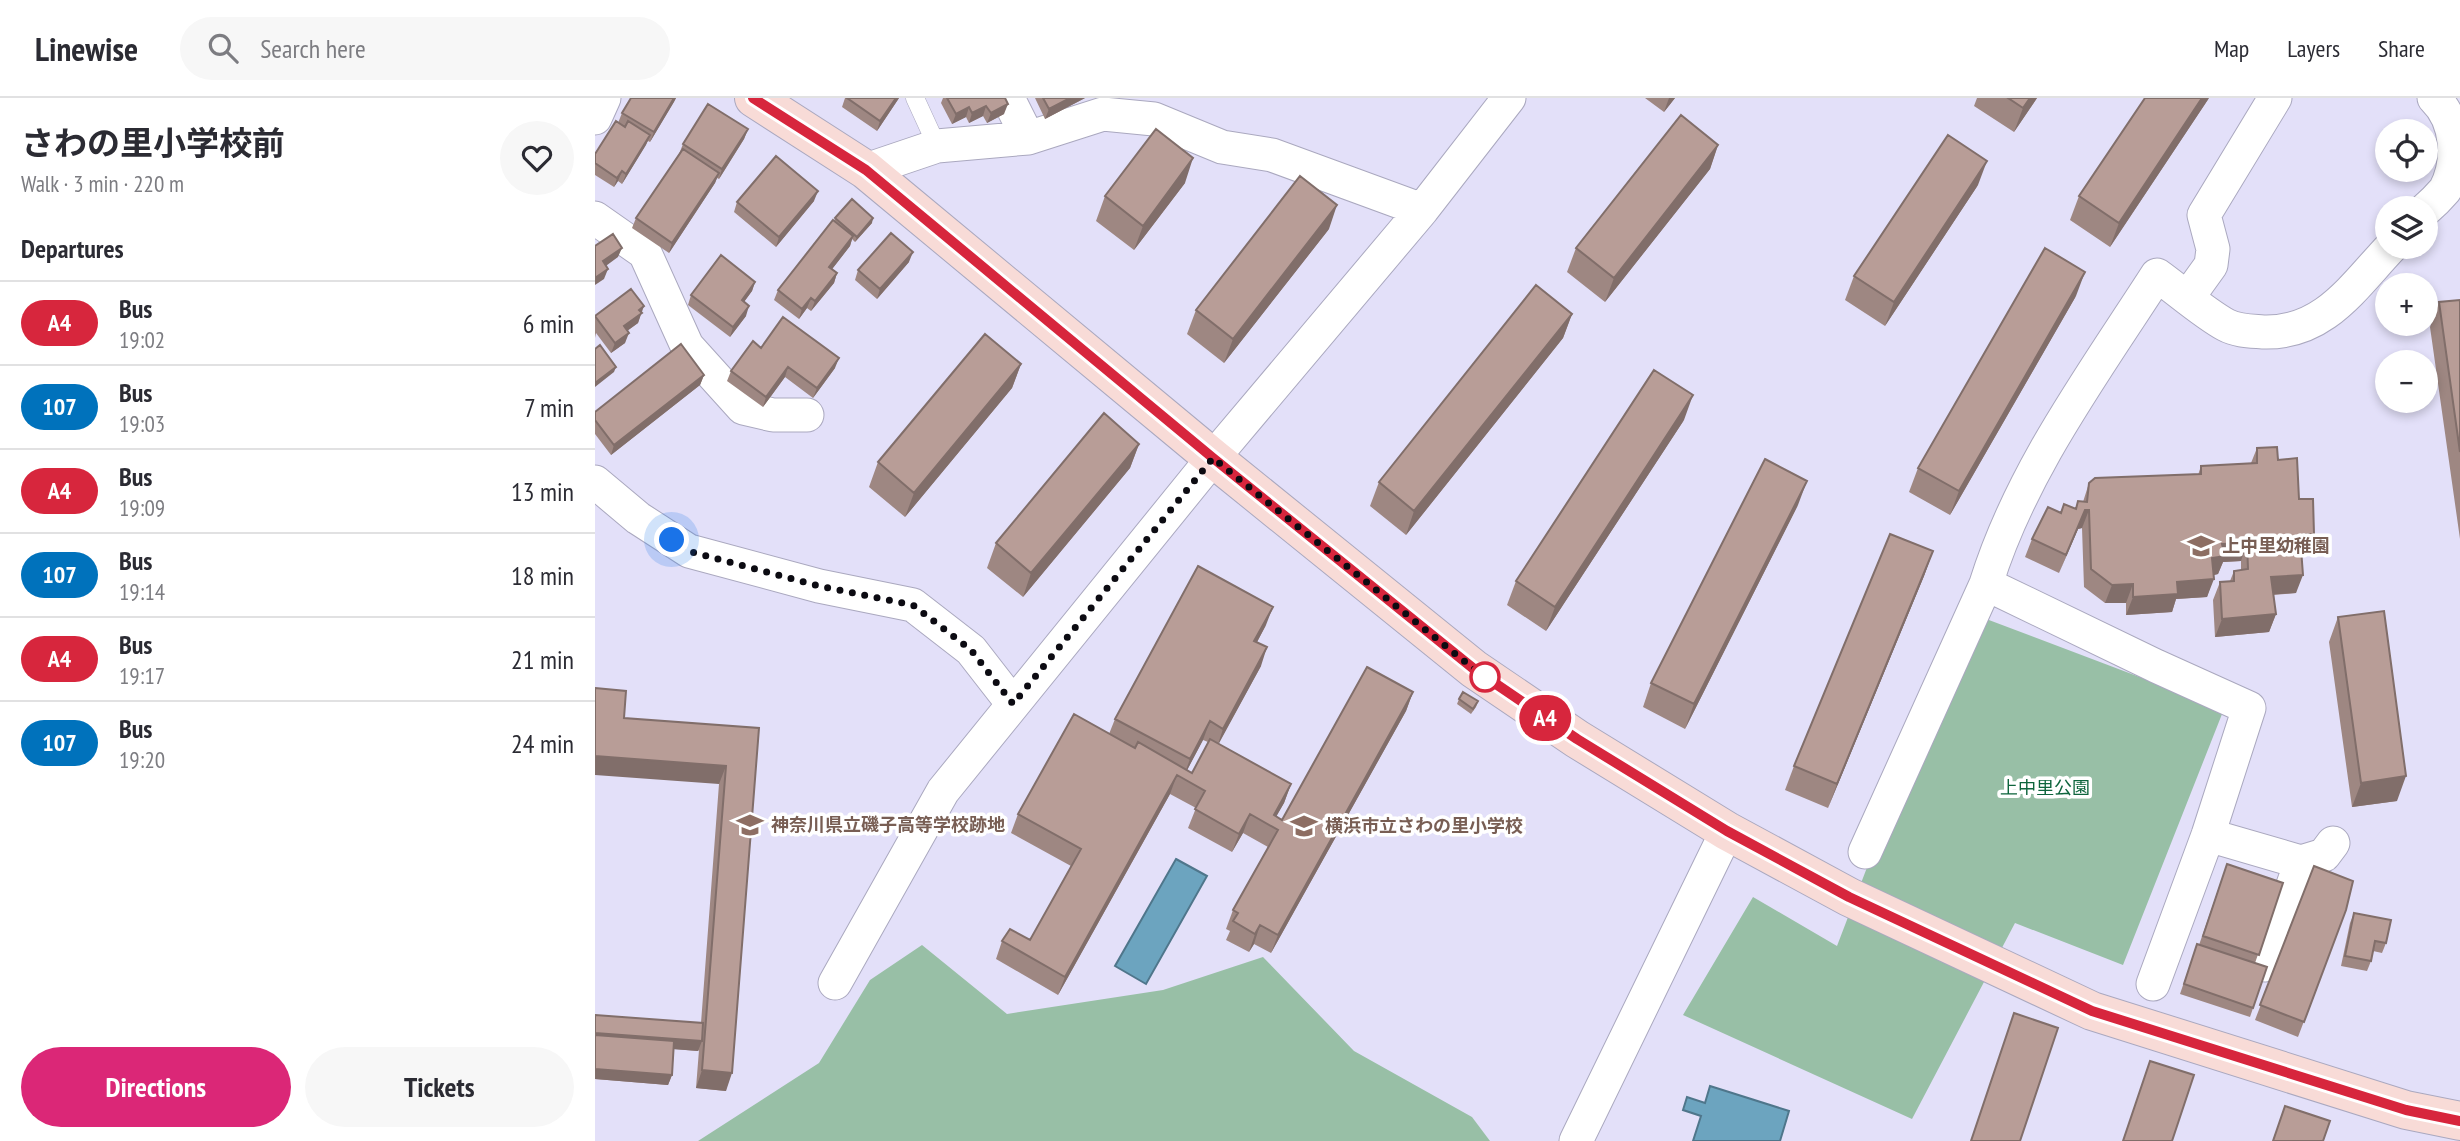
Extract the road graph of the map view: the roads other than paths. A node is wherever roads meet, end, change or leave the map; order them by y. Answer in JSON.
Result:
{"nodes":[{"id":1,"x":604,"y":98,"type":"edge"},
{"id":2,"x":754,"y":98,"type":"edge"},
{"id":3,"x":915,"y":98,"type":"edge"},
{"id":4,"x":1008,"y":98,"type":"edge"},
{"id":5,"x":1509,"y":98,"type":"edge"},
{"id":6,"x":2275,"y":98,"type":"edge"},
{"id":7,"x":2434,"y":98,"type":"edge"},
{"id":8,"x":595,"y":118,"type":"edge"},
{"id":9,"x":1028,"y":138,"type":"junction"},
{"id":10,"x":937,"y":146,"type":"junction"},
{"id":11,"x":866,"y":170,"type":"junction"},
{"id":12,"x":2438,"y":196,"type":"edge"},
{"id":13,"x":1422,"y":209,"type":"junction"},
{"id":14,"x":595,"y":218,"type":"edge"},
{"id":15,"x":2380,"y":259,"type":"edge"},
{"id":16,"x":2188,"y":297,"type":"junction"},
{"id":17,"x":807,"y":415,"type":"dead end"},
{"id":18,"x":1213,"y":458,"type":"junction"},
{"id":19,"x":595,"y":482,"type":"edge"},
{"id":20,"x":1986,"y":584,"type":"junction"},
{"id":21,"x":1013,"y":704,"type":"junction"},
{"id":22,"x":1727,"y":831,"type":"junction"},
{"id":23,"x":2209,"y":835,"type":"junction"},
{"id":24,"x":2333,"y":844,"type":"dead end"},
{"id":25,"x":1865,"y":852,"type":"dead end"},
{"id":26,"x":2301,"y":862,"type":"junction"},
{"id":27,"x":2265,"y":965,"type":"edge"},
{"id":28,"x":835,"y":983,"type":"dead end"},
{"id":29,"x":2153,"y":984,"type":"dead end"},
{"id":30,"x":2460,"y":1121,"type":"edge"},
{"id":31,"x":1576,"y":1141,"type":"edge"}],
"edges":[{"from":1,"to":8,"type":"street"},
{"from":2,"to":11,"type":"street"},
{"from":3,"to":10,"type":"lane"},
{"from":4,"to":9,"type":"street"},
{"from":5,"to":13,"type":"street"},
{"from":6,"to":16,"type":"street"},
{"from":7,"to":12,"type":"street"},
{"from":9,"to":10,"type":"street"},
{"from":9,"to":13,"type":"street"},
{"from":10,"to":11,"type":"street"},
{"from":11,"to":18,"type":"street"},
{"from":13,"to":18,"type":"street"},
{"from":14,"to":17,"type":"street"},
{"from":15,"to":16,"type":"street"},
{"from":16,"to":20,"type":"street"},
{"from":18,"to":21,"type":"street"},
{"from":18,"to":22,"type":"street"},
{"from":19,"to":21,"type":"street"},
{"from":20,"to":23,"type":"street"},
{"from":20,"to":25,"type":"street"},
{"from":21,"to":28,"type":"street"},
{"from":22,"to":30,"type":"street"},
{"from":22,"to":31,"type":"street"},
{"from":23,"to":26,"type":"street"},
{"from":23,"to":29,"type":"street"},
{"from":24,"to":26,"type":"street"},
{"from":26,"to":27,"type":"street"}]}
